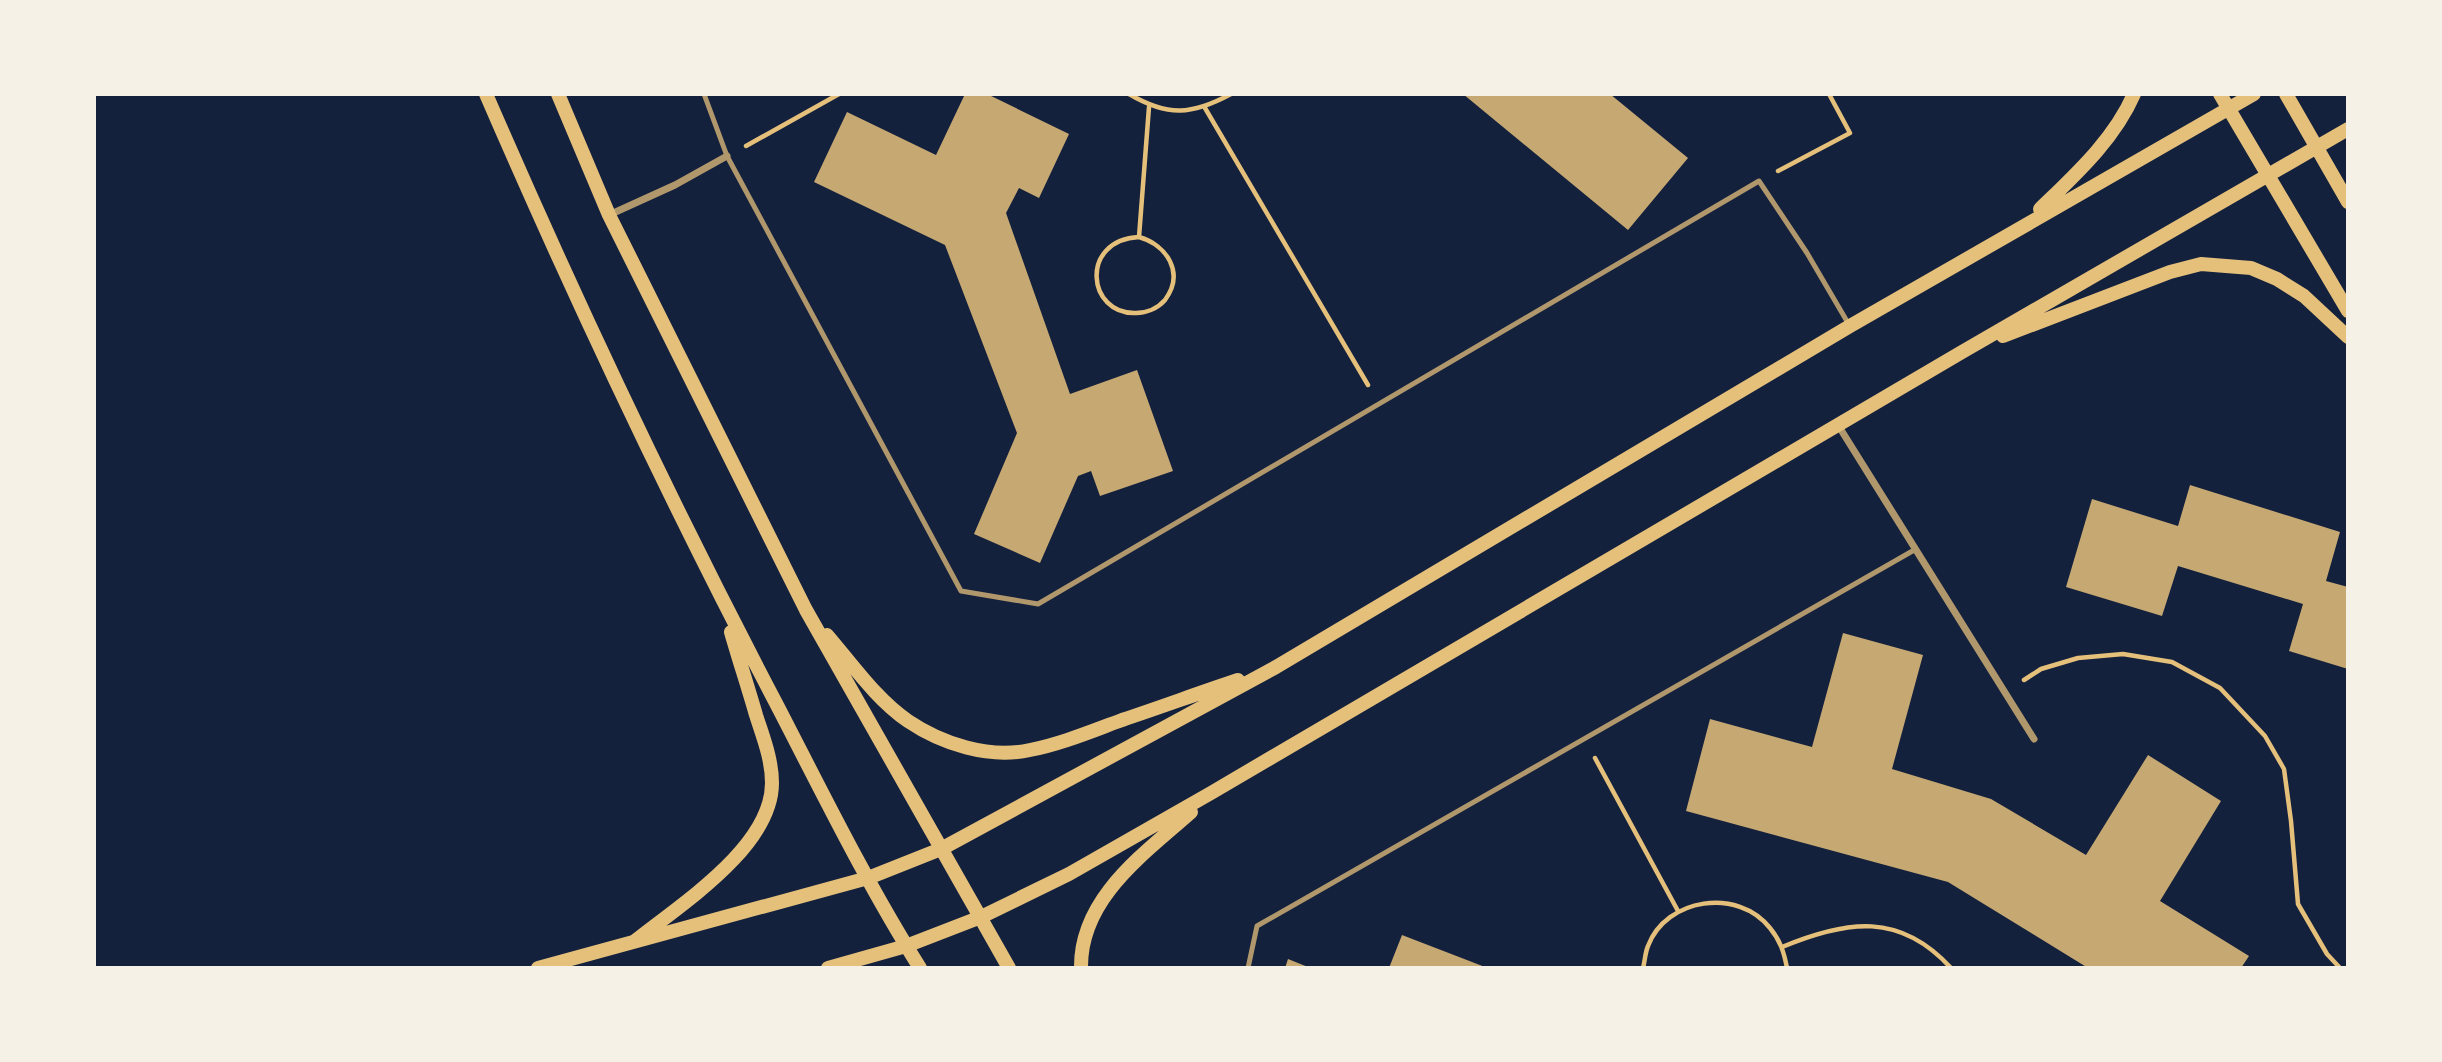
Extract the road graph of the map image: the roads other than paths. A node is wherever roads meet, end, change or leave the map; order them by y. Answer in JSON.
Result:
{"nodes":[{"id":1,"x":486,"y":94,"type":"edge"},
{"id":2,"x":558,"y":94,"type":"edge"},
{"id":3,"x":704,"y":94,"type":"edge"},
{"id":4,"x":2134,"y":94,"type":"edge"},
{"id":5,"x":2220,"y":94,"type":"edge"},
{"id":6,"x":2254,"y":94,"type":"edge"},
{"id":7,"x":2286,"y":94,"type":"edge"},
{"id":8,"x":2228,"y":109,"type":"junction"},
{"id":9,"x":2347,"y":129,"type":"edge"},
{"id":10,"x":2315,"y":146,"type":"junction"},
{"id":11,"x":727,"y":156,"type":"junction"},
{"id":12,"x":2266,"y":175,"type":"junction"},
{"id":13,"x":2347,"y":201,"type":"edge"},
{"id":14,"x":609,"y":215,"type":"junction"},
{"id":15,"x":2025,"y":224,"type":"junction"},
{"id":16,"x":2347,"y":311,"type":"edge"},
{"id":17,"x":1850,"y":326,"type":"junction"},
{"id":18,"x":2347,"y":337,"type":"edge"},
{"id":19,"x":1962,"y":352,"type":"junction"},
{"id":20,"x":1838,"y":425,"type":"junction"},
{"id":21,"x":1916,"y":549,"type":"junction"},
{"id":22,"x":720,"y":598,"type":"junction"},
{"id":23,"x":806,"y":610,"type":"junction"},
{"id":24,"x":1276,"y":667,"type":"junction"},
{"id":25,"x":2034,"y":738,"type":"dead end"},
{"id":26,"x":1211,"y":793,"type":"junction"},
{"id":27,"x":941,"y":849,"type":"junction"},
{"id":28,"x":868,"y":878,"type":"junction"},
{"id":29,"x":981,"y":917,"type":"junction"},
{"id":30,"x":631,"y":944,"type":"junction"},
{"id":31,"x":906,"y":946,"type":"junction"},
{"id":32,"x":538,"y":968,"type":"edge"},
{"id":33,"x":828,"y":968,"type":"edge"},
{"id":34,"x":920,"y":968,"type":"edge"},
{"id":35,"x":1009,"y":968,"type":"edge"},
{"id":36,"x":1081,"y":968,"type":"edge"},
{"id":37,"x":1248,"y":968,"type":"edge"}],
"edges":[{"from":1,"to":22,"type":"main road"},
{"from":2,"to":14,"type":"main road"},
{"from":3,"to":11,"type":"lane"},
{"from":4,"to":15,"type":"main road"},
{"from":5,"to":8,"type":"main road"},
{"from":6,"to":8,"type":"main road"},
{"from":7,"to":10,"type":"main road"},
{"from":8,"to":12,"type":"main road"},
{"from":8,"to":15,"type":"main road"},
{"from":9,"to":10,"type":"main road"},
{"from":10,"to":12,"type":"main road"},
{"from":10,"to":13,"type":"main road"},
{"from":11,"to":14,"type":"street"},
{"from":11,"to":17,"type":"lane"},
{"from":12,"to":16,"type":"main road"},
{"from":12,"to":19,"type":"main road"},
{"from":14,"to":23,"type":"main road"},
{"from":15,"to":17,"type":"main road"},
{"from":17,"to":24,"type":"main road"},
{"from":18,"to":19,"type":"main road"},
{"from":19,"to":20,"type":"main road"},
{"from":20,"to":21,"type":"street"},
{"from":20,"to":26,"type":"main road"},
{"from":21,"to":25,"type":"street"},
{"from":21,"to":37,"type":"lane"},
{"from":22,"to":28,"type":"main road"},
{"from":22,"to":30,"type":"main road"},
{"from":23,"to":24,"type":"main road"},
{"from":23,"to":27,"type":"main road"},
{"from":24,"to":27,"type":"main road"},
{"from":26,"to":29,"type":"main road"},
{"from":26,"to":36,"type":"main road"},
{"from":27,"to":28,"type":"main road"},
{"from":27,"to":29,"type":"main road"},
{"from":28,"to":30,"type":"main road"},
{"from":28,"to":31,"type":"main road"},
{"from":29,"to":31,"type":"main road"},
{"from":29,"to":35,"type":"main road"},
{"from":30,"to":32,"type":"main road"},
{"from":31,"to":33,"type":"main road"},
{"from":31,"to":34,"type":"main road"}]}
